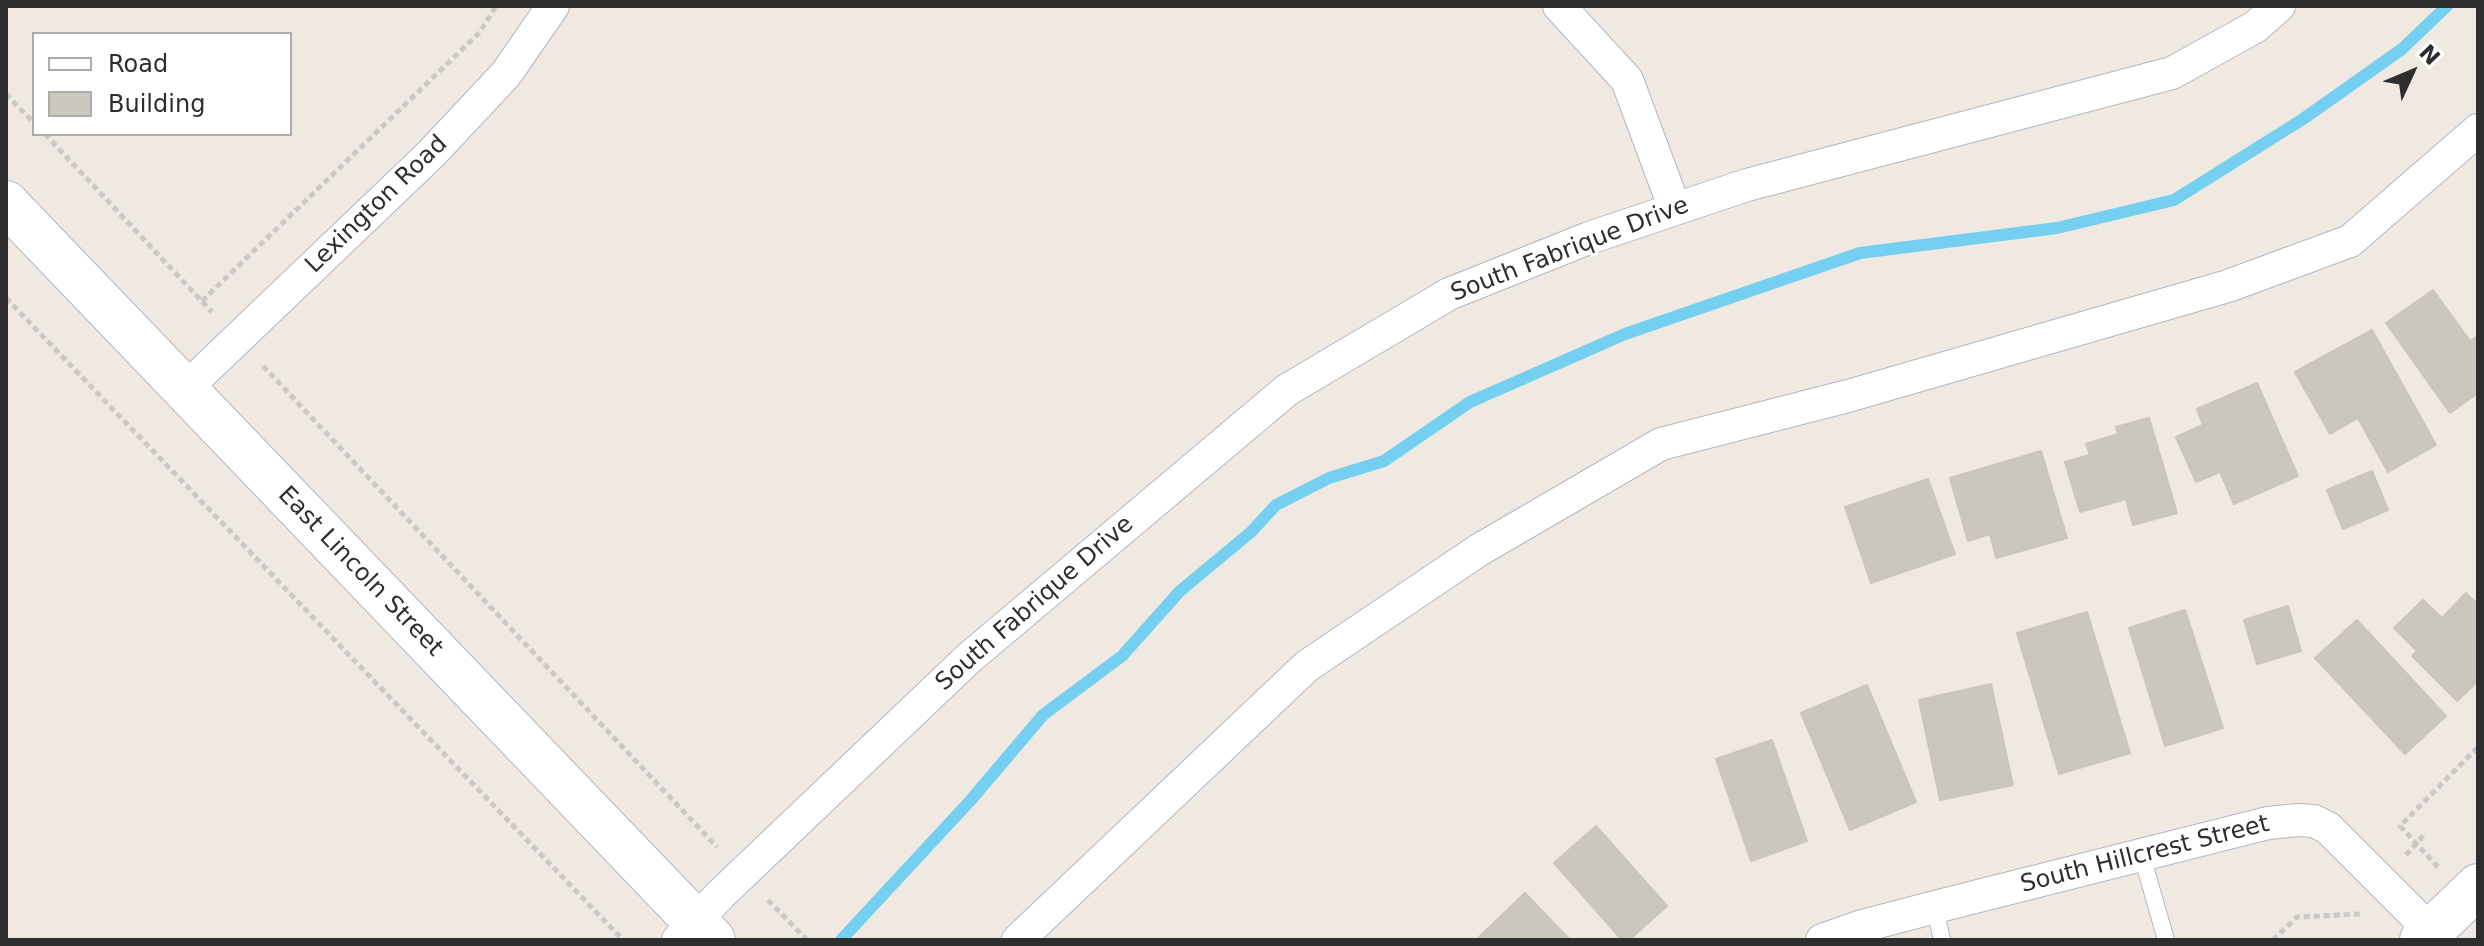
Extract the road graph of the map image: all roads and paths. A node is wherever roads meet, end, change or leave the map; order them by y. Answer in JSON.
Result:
{"nodes":[{"id":1,"x":496,"y":6,"type":"edge"},
{"id":2,"x":553,"y":6,"type":"edge"},
{"id":3,"x":1559,"y":6,"type":"edge"},
{"id":4,"x":2279,"y":6,"type":"edge"},
{"id":5,"x":6,"y":94,"type":"edge"},
{"id":6,"x":32,"y":121,"type":"edge"},
{"id":7,"x":2478,"y":130,"type":"edge"},
{"id":8,"x":47,"y":136,"type":"edge"},
{"id":9,"x":6,"y":203,"type":"edge"},
{"id":10,"x":1675,"y":209,"type":"junction"},
{"id":11,"x":6,"y":298,"type":"edge"},
{"id":12,"x":202,"y":301,"type":"junction"},
{"id":13,"x":238,"y":339,"type":"junction"},
{"id":14,"x":185,"y":389,"type":"junction"},
{"id":15,"x":2478,"y":747,"type":"edge"},
{"id":16,"x":2142,"y":856,"type":"junction"},
{"id":17,"x":742,"y":873,"type":"junction"},
{"id":18,"x":2472,"y":891,"type":"edge"},
{"id":19,"x":1935,"y":907,"type":"junction"},
{"id":20,"x":695,"y":934,"type":"edge"},
{"id":21,"x":2431,"y":937,"type":"edge"},
{"id":22,"x":623,"y":940,"type":"edge"},
{"id":23,"x":807,"y":940,"type":"edge"},
{"id":24,"x":1018,"y":940,"type":"edge"},
{"id":25,"x":1822,"y":940,"type":"edge"},
{"id":26,"x":1942,"y":940,"type":"edge"},
{"id":27,"x":2166,"y":940,"type":"edge"}],
"edges":[{"from":1,"to":12,"type":"path"},
{"from":2,"to":13,"type":"street","name":"Lexington Road"},
{"from":3,"to":10,"type":"street"},
{"from":4,"to":10,"type":"street","name":"South Fabrique Drive"},
{"from":5,"to":6,"type":"path"},
{"from":7,"to":24,"type":"street"},
{"from":8,"to":12,"type":"path"},
{"from":9,"to":14,"type":"street","name":"East Lincoln Street"},
{"from":10,"to":17,"type":"street","name":"South Fabrique Drive"},
{"from":11,"to":22,"type":"path"},
{"from":12,"to":13,"type":"path"},
{"from":13,"to":14,"type":"street","name":"Lexington Road"},
{"from":13,"to":17,"type":"path"},
{"from":14,"to":20,"type":"street","name":"East Lincoln Street"},
{"from":15,"to":18,"type":"path"},
{"from":16,"to":19,"type":"street","name":"South Hillcrest Street"},
{"from":16,"to":21,"type":"street","name":"South Hillcrest Street"},
{"from":16,"to":27,"type":"lane"},
{"from":17,"to":20,"type":"street","name":"South Fabrique Drive"},
{"from":17,"to":23,"type":"path"},
{"from":18,"to":21,"type":"street"},
{"from":19,"to":25,"type":"street","name":"South Hillcrest Street"},
{"from":19,"to":26,"type":"lane"}]}
